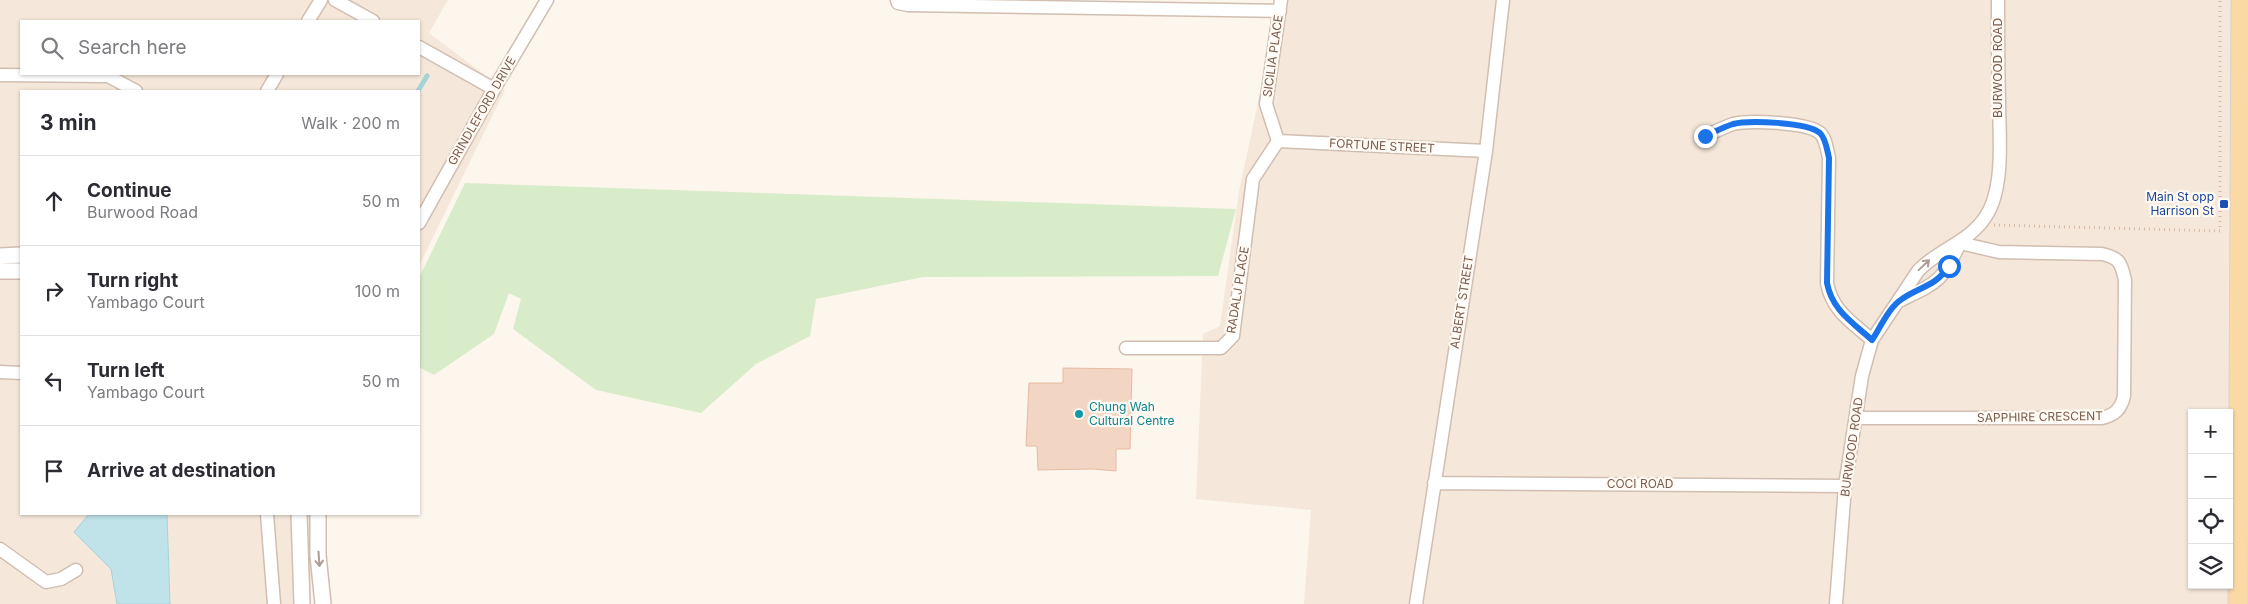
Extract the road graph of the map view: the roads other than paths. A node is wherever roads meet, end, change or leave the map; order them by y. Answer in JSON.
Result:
{"nodes":[{"id":1,"x":321,"y":0,"type":"edge"},
{"id":2,"x":335,"y":0,"type":"edge"},
{"id":3,"x":547,"y":0,"type":"edge"},
{"id":4,"x":896,"y":0,"type":"edge"},
{"id":5,"x":1503,"y":0,"type":"edge"},
{"id":6,"x":1998,"y":0,"type":"edge"},
{"id":7,"x":2240,"y":0,"type":"edge"},
{"id":8,"x":1280,"y":6,"type":"edge"},
{"id":9,"x":309,"y":20,"type":"edge"},
{"id":10,"x":371,"y":20,"type":"edge"},
{"id":11,"x":420,"y":48,"type":"edge"},
{"id":12,"x":0,"y":74,"type":"edge"},
{"id":13,"x":20,"y":74,"type":"edge"},
{"id":14,"x":54,"y":75,"type":"edge"},
{"id":15,"x":277,"y":75,"type":"edge"},
{"id":16,"x":494,"y":89,"type":"junction"},
{"id":17,"x":134,"y":90,"type":"edge"},
{"id":18,"x":268,"y":90,"type":"edge"},
{"id":19,"x":1705,"y":136,"type":"dead end"},
{"id":20,"x":1278,"y":141,"type":"junction"},
{"id":21,"x":1486,"y":151,"type":"junction"},
{"id":22,"x":2244,"y":184,"type":"edge"},
{"id":23,"x":2244,"y":203,"type":"edge"},
{"id":24,"x":420,"y":221,"type":"edge"},
{"id":25,"x":1960,"y":243,"type":"junction"},
{"id":26,"x":0,"y":256,"type":"edge"},
{"id":27,"x":20,"y":256,"type":"edge"},
{"id":28,"x":0,"y":271,"type":"edge"},
{"id":29,"x":20,"y":271,"type":"edge"},
{"id":30,"x":1900,"y":300,"type":"junction"},
{"id":31,"x":1872,"y":340,"type":"junction"},
{"id":32,"x":1126,"y":348,"type":"dead end"},
{"id":33,"x":0,"y":372,"type":"edge"},
{"id":34,"x":20,"y":373,"type":"edge"},
{"id":35,"x":1856,"y":418,"type":"junction"},
{"id":36,"x":1434,"y":483,"type":"junction"},
{"id":37,"x":1845,"y":486,"type":"junction"},
{"id":38,"x":267,"y":515,"type":"edge"},
{"id":39,"x":299,"y":515,"type":"edge"},
{"id":40,"x":318,"y":515,"type":"edge"},
{"id":41,"x":0,"y":549,"type":"edge"},
{"id":42,"x":76,"y":570,"type":"dead end"},
{"id":43,"x":274,"y":604,"type":"edge"},
{"id":44,"x":302,"y":604,"type":"edge"},
{"id":45,"x":323,"y":604,"type":"edge"},
{"id":46,"x":1416,"y":604,"type":"edge"},
{"id":47,"x":1836,"y":604,"type":"edge"},
{"id":48,"x":2238,"y":604,"type":"edge"}],
"edges":[{"from":1,"to":9,"type":"street"},
{"from":2,"to":10,"type":"street"},
{"from":3,"to":16,"type":"street","name":"GRINDLEFORD DRIVE"},
{"from":4,"to":8,"type":"street"},
{"from":5,"to":21,"type":"street","name":"ALBERT STREET"},
{"from":6,"to":25,"type":"street","name":"BURWOOD ROAD"},
{"from":7,"to":22,"type":"main road"},
{"from":8,"to":20,"type":"street","name":"SICILIA PLACE"},
{"from":11,"to":16,"type":"street"},
{"from":12,"to":13,"type":"street"},
{"from":14,"to":17,"type":"street"},
{"from":15,"to":18,"type":"street"},
{"from":16,"to":24,"type":"street","name":"GRINDLEFORD DRIVE"},
{"from":19,"to":31,"type":"street"},
{"from":20,"to":21,"type":"street","name":"FORTUNE STREET"},
{"from":20,"to":32,"type":"street","name":"RADALJ PLACE"},
{"from":21,"to":36,"type":"street","name":"ALBERT STREET"},
{"from":22,"to":23,"type":"main road"},
{"from":23,"to":48,"type":"main road"},
{"from":30,"to":25,"type":"street","name":"BURWOOD ROAD","one_way":true},
{"from":25,"to":30,"type":"street","name":"BURWOOD ROAD"},
{"from":25,"to":35,"type":"street","name":"SAPPHIRE CRESCENT"},
{"from":26,"to":27,"type":"street"},
{"from":28,"to":29,"type":"street"},
{"from":30,"to":31,"type":"street","name":"BURWOOD ROAD"},
{"from":31,"to":35,"type":"street","name":"BURWOOD ROAD"},
{"from":33,"to":34,"type":"street"},
{"from":35,"to":37,"type":"street","name":"BURWOOD ROAD"},
{"from":36,"to":37,"type":"street","name":"COCI ROAD"},
{"from":36,"to":46,"type":"street","name":"ALBERT STREET"},
{"from":37,"to":47,"type":"street","name":"BURWOOD ROAD"},
{"from":38,"to":43,"type":"street"},
{"from":39,"to":44,"type":"street"},
{"from":40,"to":45,"type":"street","one_way":true},
{"from":41,"to":42,"type":"street"}]}
